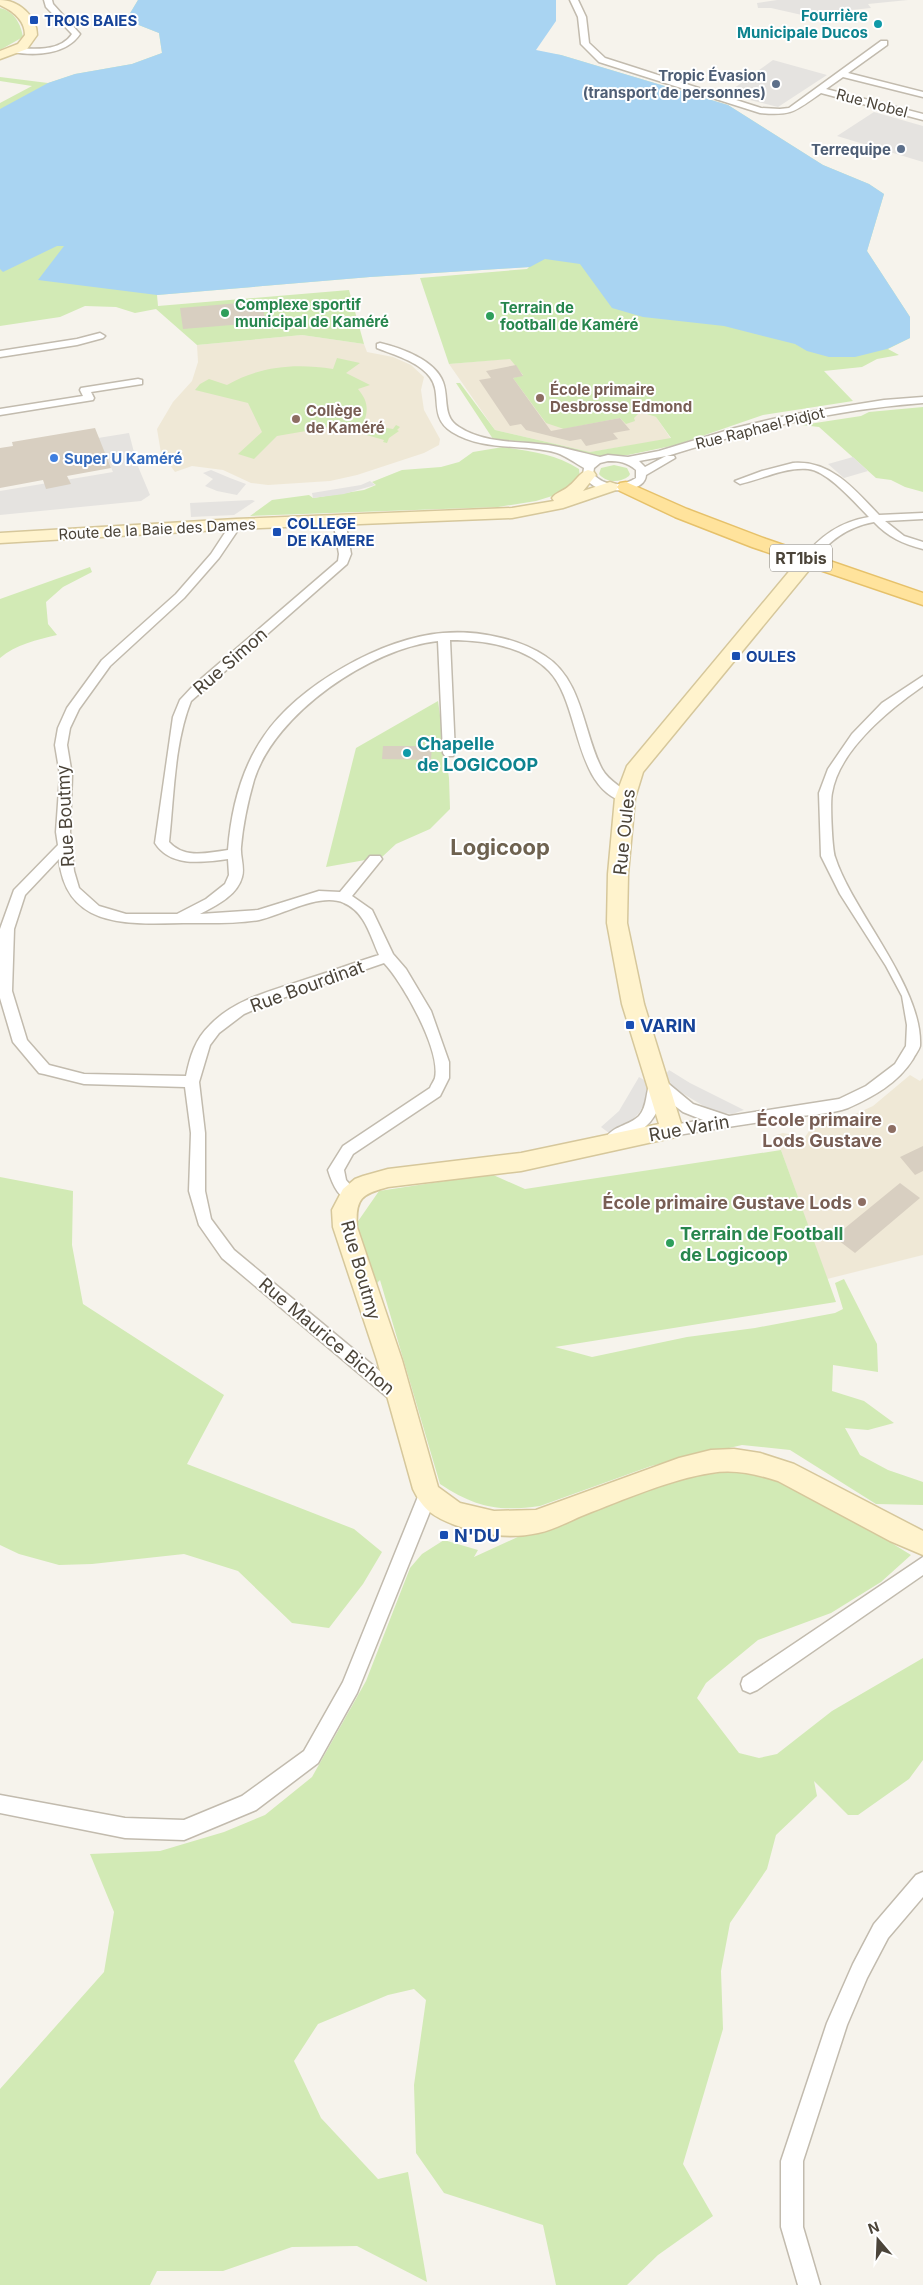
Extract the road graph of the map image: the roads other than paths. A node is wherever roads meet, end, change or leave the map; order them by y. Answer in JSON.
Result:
{"nodes":[{"id":1,"x":48,"y":0,"type":"edge"},
{"id":2,"x":574,"y":0,"type":"edge"},
{"id":3,"x":0,"y":1,"type":"edge"},
{"id":4,"x":884,"y":43,"type":"dead end"},
{"id":5,"x":15,"y":50,"type":"junction"},
{"id":6,"x":0,"y":55,"type":"edge"},
{"id":7,"x":842,"y":74,"type":"junction"},
{"id":8,"x":820,"y":90,"type":"junction"},
{"id":9,"x":923,"y":95,"type":"edge"},
{"id":10,"x":923,"y":116,"type":"edge"},
{"id":11,"x":100,"y":336,"type":"dead end"},
{"id":12,"x":380,"y":346,"type":"dead end"},
{"id":13,"x":0,"y":354,"type":"edge"},
{"id":14,"x":138,"y":382,"type":"dead end"},
{"id":15,"x":923,"y":400,"type":"edge"},
{"id":16,"x":923,"y":406,"type":"edge"},
{"id":17,"x":0,"y":412,"type":"edge"},
{"id":18,"x":561,"y":451,"type":"junction"},
{"id":19,"x":601,"y":460,"type":"junction"},
{"id":20,"x":628,"y":460,"type":"junction"},
{"id":21,"x":589,"y":471,"type":"junction"},
{"id":22,"x":740,"y":481,"type":"dead end"},
{"id":23,"x":630,"y":482,"type":"junction"},
{"id":24,"x":923,"y":516,"type":"edge"},
{"id":25,"x":876,"y":518,"type":"junction"},
{"id":26,"x":338,"y":520,"type":"junction"},
{"id":27,"x":236,"y":524,"type":"junction"},
{"id":28,"x":0,"y":533,"type":"edge"},
{"id":29,"x":0,"y":538,"type":"edge"},
{"id":30,"x":923,"y":546,"type":"edge"},
{"id":31,"x":808,"y":560,"type":"junction"},
{"id":32,"x":923,"y":598,"type":"edge"},
{"id":33,"x":444,"y":636,"type":"junction"},
{"id":34,"x":923,"y":680,"type":"edge"},
{"id":35,"x":449,"y":753,"type":"dead end"},
{"id":36,"x":625,"y":798,"type":"junction"},
{"id":37,"x":64,"y":846,"type":"junction"},
{"id":38,"x":234,"y":854,"type":"junction"},
{"id":39,"x":375,"y":859,"type":"dead end"},
{"id":40,"x":344,"y":897,"type":"junction"},
{"id":41,"x":176,"y":918,"type":"junction"},
{"id":42,"x":387,"y":957,"type":"junction"},
{"id":43,"x":192,"y":1082,"type":"junction"},
{"id":44,"x":657,"y":1082,"type":"junction"},
{"id":45,"x":741,"y":1119,"type":"junction"},
{"id":46,"x":672,"y":1130,"type":"junction"},
{"id":47,"x":572,"y":1151,"type":"junction"},
{"id":48,"x":350,"y":1195,"type":"junction"},
{"id":49,"x":401,"y":1398,"type":"junction"},
{"id":50,"x":428,"y":1494,"type":"junction"},
{"id":51,"x":923,"y":1543,"type":"edge"},
{"id":52,"x":923,"y":1566,"type":"edge"},
{"id":53,"x":750,"y":1684,"type":"dead end"},
{"id":54,"x":0,"y":1804,"type":"edge"},
{"id":55,"x":923,"y":1882,"type":"edge"},
{"id":56,"x":809,"y":2285,"type":"edge"}],
"edges":[{"from":1,"to":5,"type":"street"},
{"from":2,"to":8,"type":"street"},
{"from":3,"to":5,"type":"street"},
{"from":4,"to":7,"type":"street"},
{"from":5,"to":6,"type":"street"},
{"from":7,"to":8,"type":"street"},
{"from":7,"to":9,"type":"street"},
{"from":8,"to":10,"type":"street","name":"Rue Nobel"},
{"from":11,"to":13,"type":"street"},
{"from":12,"to":18,"type":"street","name":"Rue Raphael Pidjot"},
{"from":14,"to":17,"type":"street"},
{"from":15,"to":20,"type":"street","name":"Rue Raphael Pidjot"},
{"from":16,"to":23,"type":"street","name":"Rue Raphael Pidjot"},
{"from":18,"to":19,"type":"street","name":"Rue Raphael Pidjot"},
{"from":18,"to":21,"type":"street"},
{"from":19,"to":20,"type":"street","name":"Rue Raphael Pidjot"},
{"from":19,"to":21,"type":"street"},
{"from":20,"to":23,"type":"street"},
{"from":21,"to":23,"type":"street"},
{"from":21,"to":28,"type":"street","name":"Route de la Baie des Dames"},
{"from":22,"to":25,"type":"street"},
{"from":23,"to":26,"type":"street","name":"Route de la Baie des Dames"},
{"from":23,"to":31,"type":"main road","number":"RT1bis"},
{"from":24,"to":25,"type":"street"},
{"from":25,"to":30,"type":"street"},
{"from":25,"to":31,"type":"street"},
{"from":26,"to":27,"type":"street","name":"Route de la Baie des Dames"},
{"from":26,"to":38,"type":"street","name":"Rue Simon"},
{"from":27,"to":29,"type":"street","name":"Route de la Baie des Dames"},
{"from":27,"to":37,"type":"street","name":"Rue Boutmy"},
{"from":31,"to":32,"type":"main road","number":"RT1bis"},
{"from":31,"to":36,"type":"street","name":"Rue Oules"},
{"from":33,"to":35,"type":"street"},
{"from":33,"to":36,"type":"street"},
{"from":33,"to":38,"type":"street"},
{"from":34,"to":45,"type":"street","name":"Rue Varin"},
{"from":36,"to":44,"type":"street","name":"Rue Oules"},
{"from":37,"to":41,"type":"street","name":"Rue Boutmy"},
{"from":37,"to":43,"type":"street"},
{"from":38,"to":41,"type":"street"},
{"from":39,"to":40,"type":"street"},
{"from":40,"to":41,"type":"street","name":"Rue Boutmy"},
{"from":40,"to":42,"type":"street","name":"Rue Boutmy"},
{"from":42,"to":43,"type":"street","name":"Rue Bourdinat"},
{"from":42,"to":48,"type":"street","name":"Rue Boutmy"},
{"from":43,"to":49,"type":"street","name":"Rue Maurice Bichon"},
{"from":44,"to":45,"type":"street"},
{"from":44,"to":46,"type":"street","name":"Rue Oules"},
{"from":44,"to":47,"type":"street"},
{"from":45,"to":46,"type":"street","name":"Rue Varin"},
{"from":46,"to":47,"type":"street","name":"Rue Varin"},
{"from":47,"to":48,"type":"street","name":"Rue Varin"},
{"from":48,"to":49,"type":"street","name":"Rue Boutmy"},
{"from":49,"to":50,"type":"street","name":"Rue Maurice Bichon"},
{"from":50,"to":51,"type":"street"},
{"from":50,"to":54,"type":"street"},
{"from":52,"to":53,"type":"street"},
{"from":55,"to":56,"type":"street"}]}
